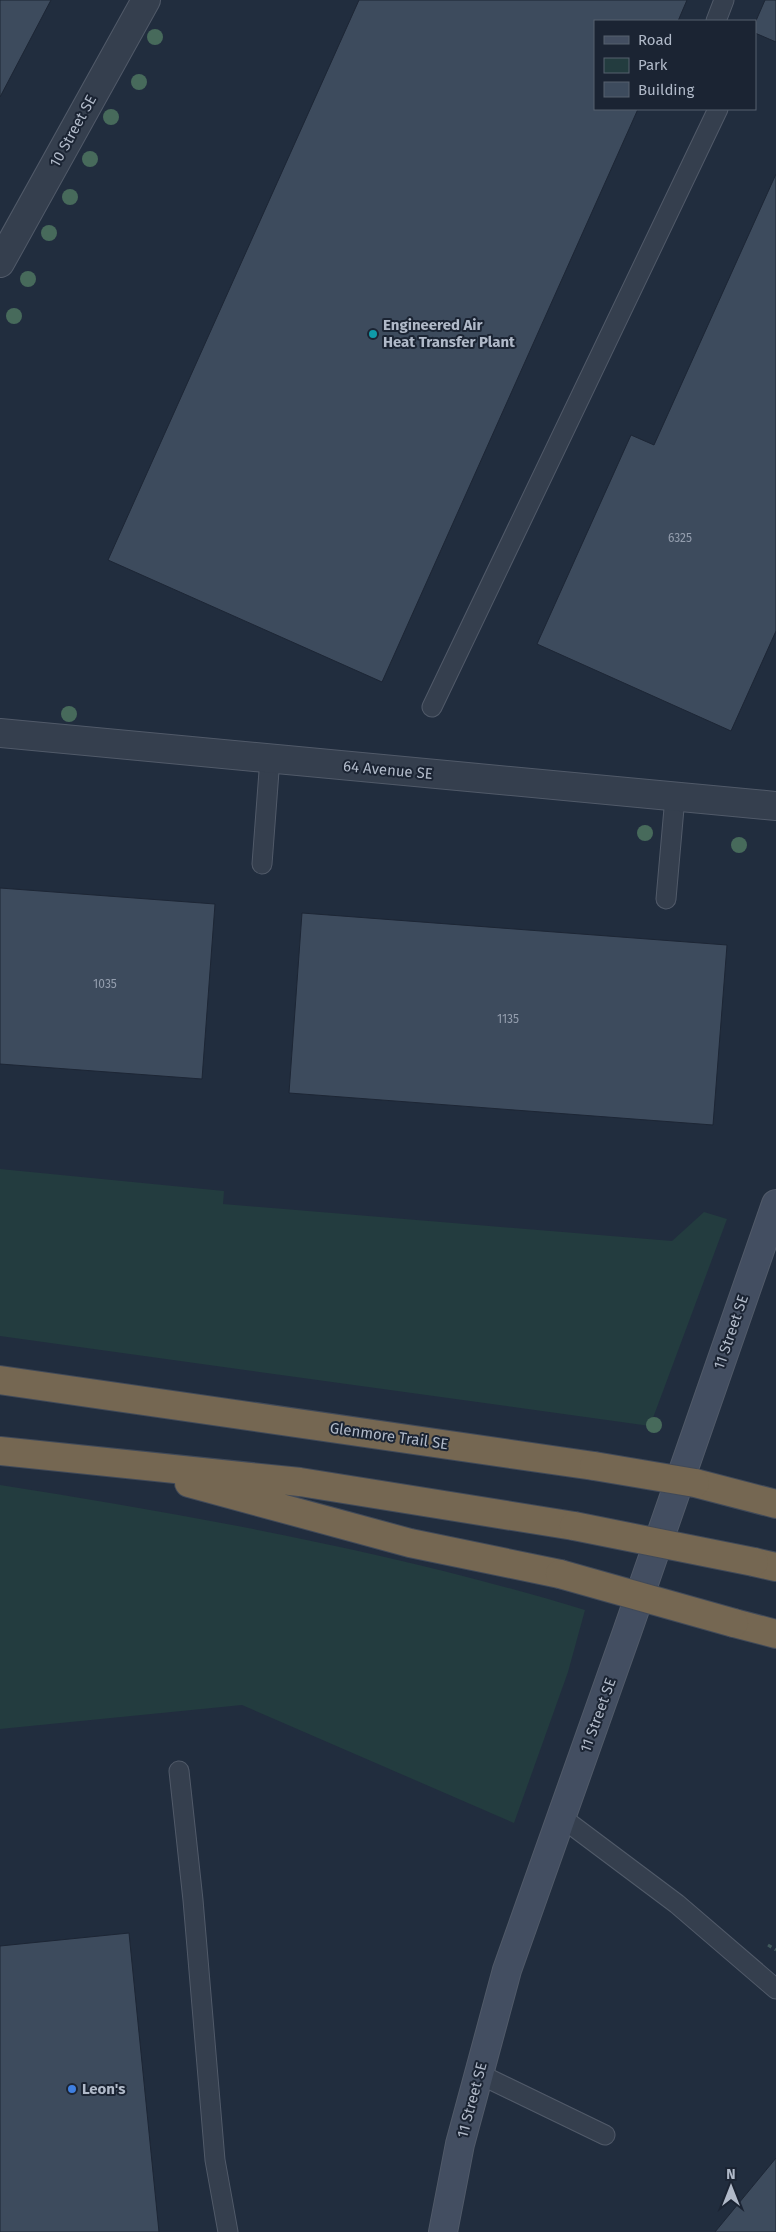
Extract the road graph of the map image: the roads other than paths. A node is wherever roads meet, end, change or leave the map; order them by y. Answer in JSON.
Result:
{"nodes":[{"id":1,"x":146,"y":0,"type":"edge"},
{"id":2,"x":724,"y":0,"type":"edge"},
{"id":3,"x":716,"y":20,"type":"edge"},
{"id":4,"x":718,"y":110,"type":"edge"},
{"id":5,"x":0,"y":263,"type":"edge"},
{"id":6,"x":432,"y":707,"type":"dead end"},
{"id":7,"x":0,"y":733,"type":"edge"},
{"id":8,"x":270,"y":758,"type":"junction"},
{"id":9,"x":675,"y":797,"type":"junction"},
{"id":10,"x":776,"y":806,"type":"edge"},
{"id":11,"x":262,"y":864,"type":"dead end"},
{"id":12,"x":666,"y":899,"type":"dead end"},
{"id":13,"x":776,"y":1204,"type":"edge"},
{"id":14,"x":0,"y":1380,"type":"edge"},
{"id":15,"x":0,"y":1451,"type":"edge"},
{"id":16,"x":108,"y":1461,"type":"junction"},
{"id":17,"x":775,"y":1496,"type":"edge"},
{"id":18,"x":765,"y":1564,"type":"edge"},
{"id":19,"x":776,"y":1634,"type":"edge"},
{"id":20,"x":179,"y":1771,"type":"dead end"},
{"id":21,"x":561,"y":1817,"type":"junction"},
{"id":22,"x":776,"y":1990,"type":"edge"},
{"id":23,"x":479,"y":2074,"type":"junction"},
{"id":24,"x":605,"y":2135,"type":"dead end"},
{"id":25,"x":228,"y":2232,"type":"edge"},
{"id":26,"x":438,"y":2232,"type":"edge"}],
"edges":[{"from":1,"to":5,"type":"street","name":"10 Street SE"},
{"from":2,"to":3,"type":"lane"},
{"from":4,"to":6,"type":"lane"},
{"from":7,"to":8,"type":"street","name":"64 Avenue SE"},
{"from":8,"to":9,"type":"street","name":"64 Avenue SE"},
{"from":8,"to":11,"type":"lane"},
{"from":9,"to":10,"type":"street","name":"64 Avenue SE"},
{"from":9,"to":12,"type":"lane"},
{"from":13,"to":21,"type":"street","name":"11 Street SE"},
{"from":14,"to":17,"type":"highway","name":"Glenmore Trail SE","bridge":true},
{"from":15,"to":16,"type":"highway"},
{"from":16,"to":18,"type":"highway","bridge":true},
{"from":16,"to":19,"type":"highway","bridge":true},
{"from":20,"to":25,"type":"lane"},
{"from":21,"to":22,"type":"lane"},
{"from":21,"to":23,"type":"street","name":"11 Street SE"},
{"from":23,"to":24,"type":"lane"},
{"from":23,"to":26,"type":"street","name":"11 Street SE"}]}
